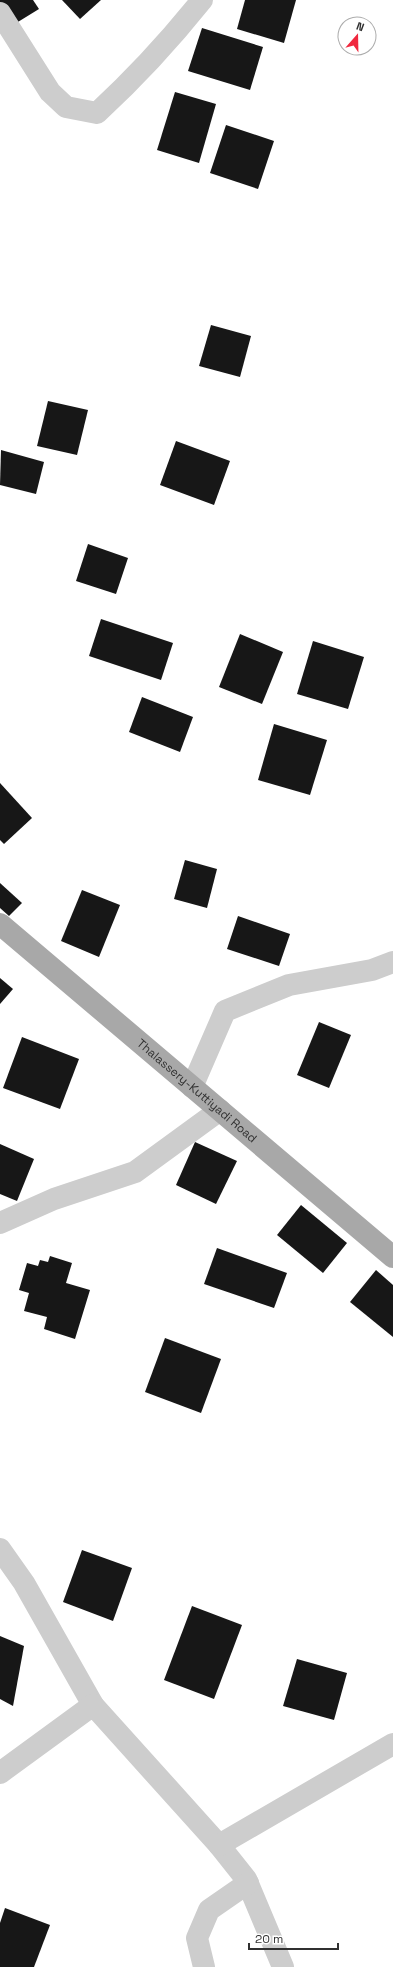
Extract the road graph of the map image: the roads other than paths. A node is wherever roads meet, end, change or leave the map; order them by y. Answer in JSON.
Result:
{"nodes":[{"id":1,"x":202,"y":0,"type":"edge"},
{"id":2,"x":0,"y":13,"type":"edge"},
{"id":3,"x":0,"y":924,"type":"edge"},
{"id":4,"x":393,"y":962,"type":"edge"},
{"id":5,"x":192,"y":1087,"type":"junction"},
{"id":6,"x":220,"y":1110,"type":"junction"},
{"id":7,"x":0,"y":1223,"type":"edge"},
{"id":8,"x":393,"y":1257,"type":"edge"},
{"id":9,"x":0,"y":1549,"type":"edge"},
{"id":10,"x":93,"y":1705,"type":"junction"},
{"id":11,"x":393,"y":1744,"type":"edge"},
{"id":12,"x":0,"y":1774,"type":"edge"},
{"id":13,"x":219,"y":1845,"type":"junction"},
{"id":14,"x":248,"y":1883,"type":"junction"},
{"id":15,"x":204,"y":1967,"type":"edge"},
{"id":16,"x":283,"y":1967,"type":"edge"}],
"edges":[{"from":1,"to":2,"type":"street"},
{"from":3,"to":5,"type":"main road","name":"Thalassery-Kuttiyadi Road"},
{"from":4,"to":5,"type":"street"},
{"from":5,"to":6,"type":"main road","name":"Thalassery-Kuttiyadi Road"},
{"from":6,"to":7,"type":"street"},
{"from":6,"to":8,"type":"main road","name":"Thalassery-Kuttiyadi Road"},
{"from":9,"to":10,"type":"street"},
{"from":10,"to":12,"type":"street"},
{"from":10,"to":13,"type":"street"},
{"from":11,"to":13,"type":"street"},
{"from":13,"to":14,"type":"street"},
{"from":14,"to":15,"type":"street"},
{"from":14,"to":16,"type":"street"}]}
